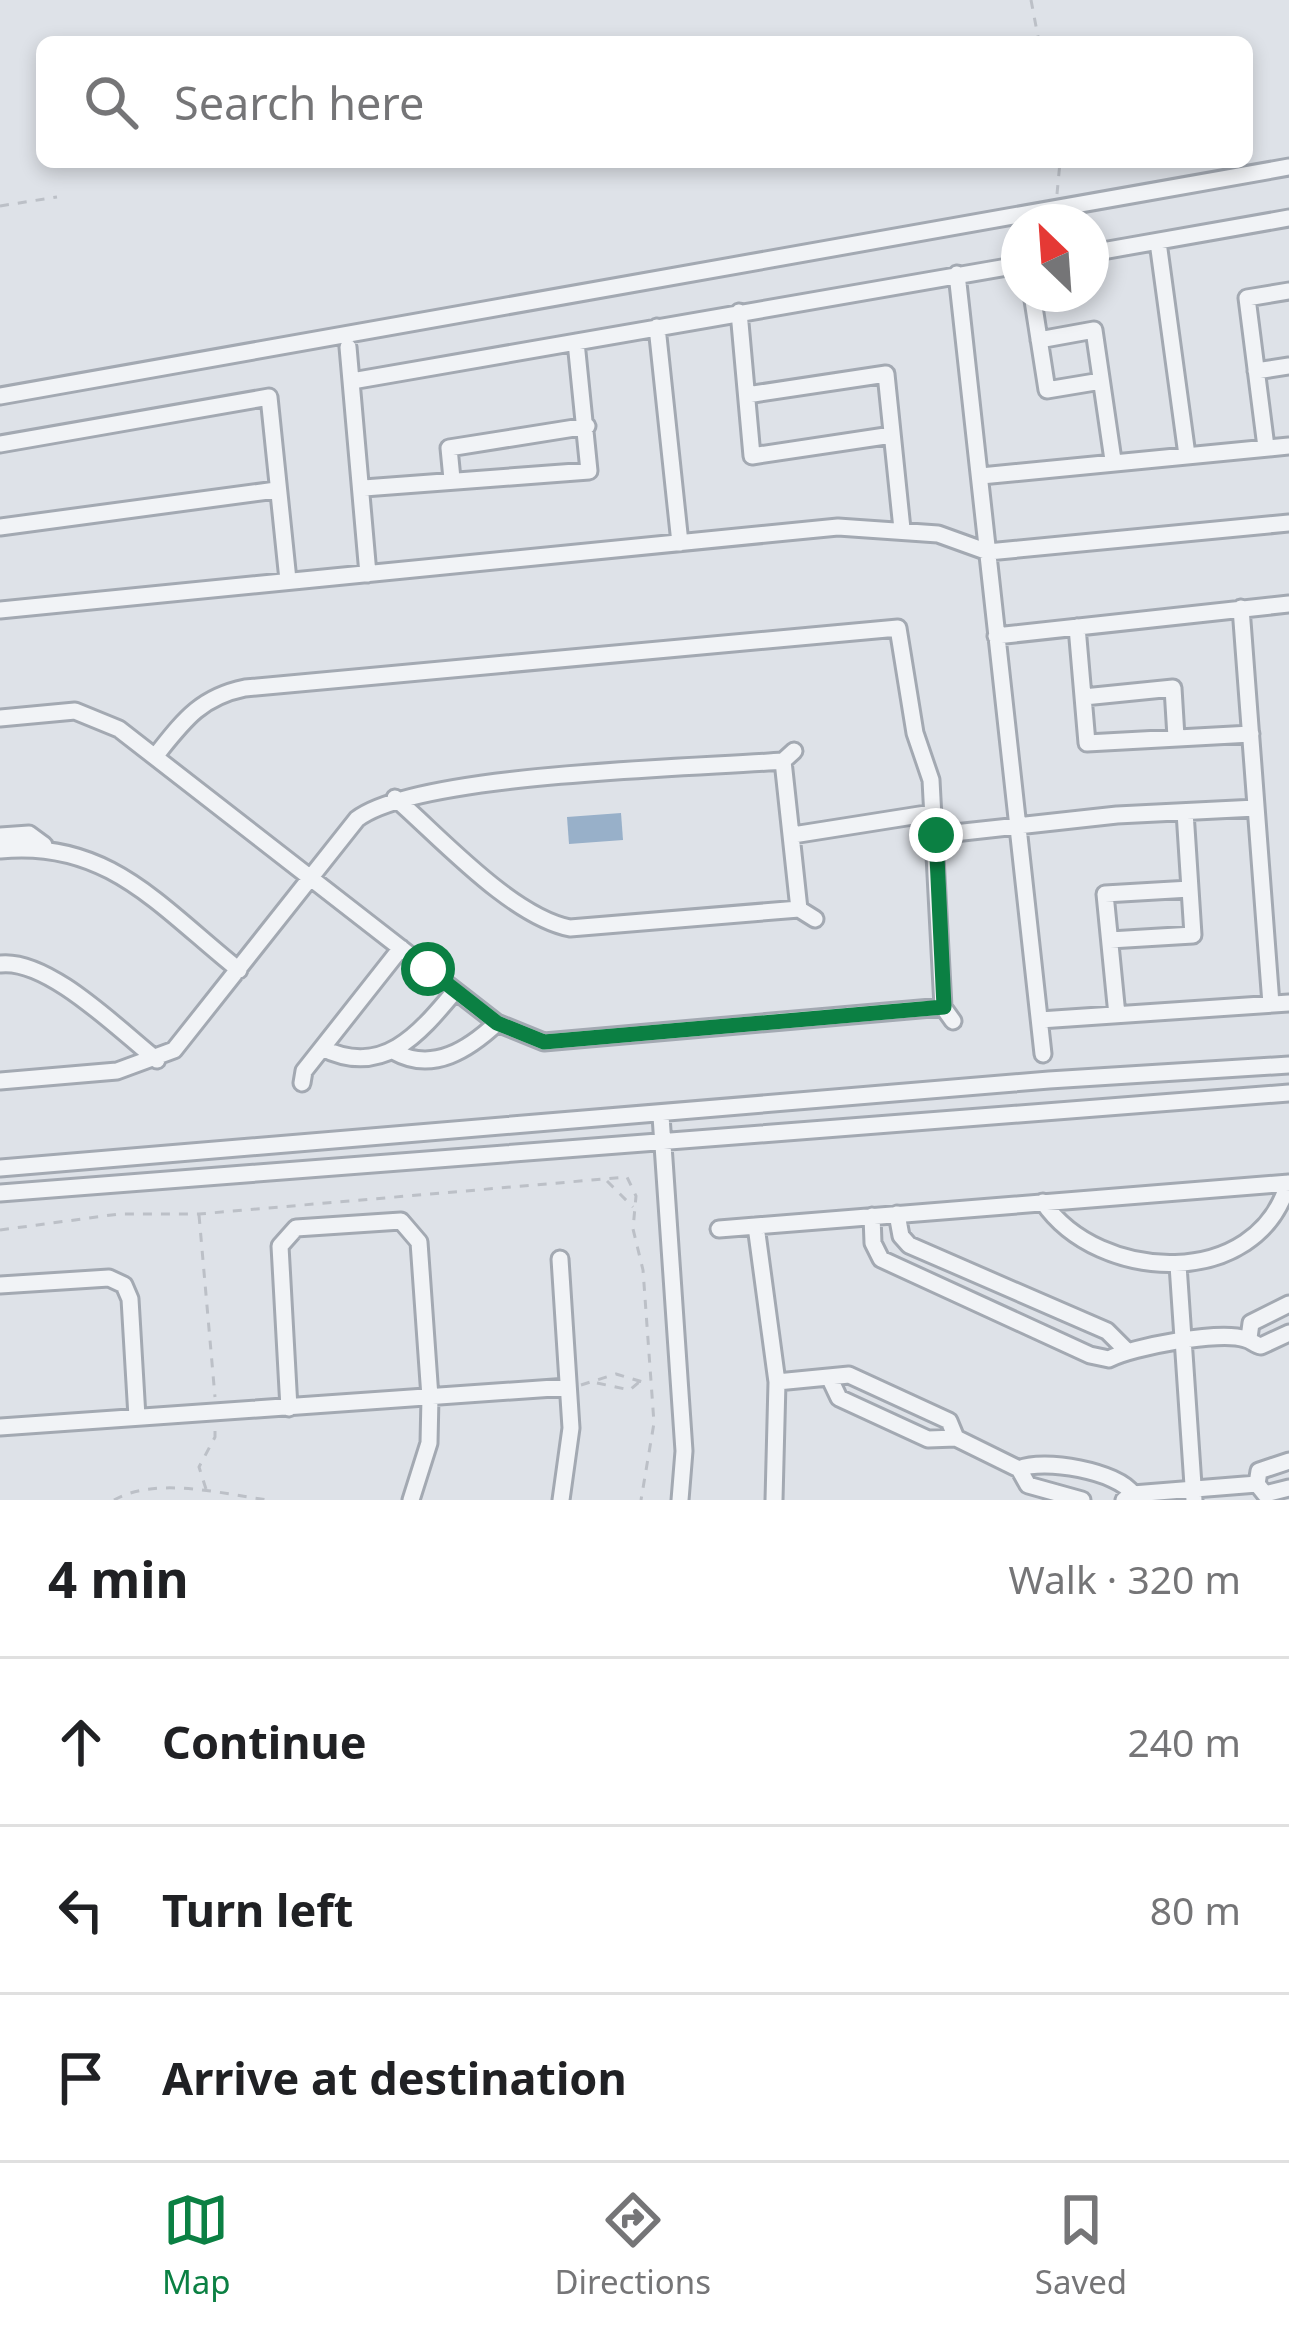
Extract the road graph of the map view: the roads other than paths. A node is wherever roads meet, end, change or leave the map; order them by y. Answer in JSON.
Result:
{"nodes":[{"id":1,"x":1289,"y":167,"type":"edge"},
{"id":2,"x":1289,"y":218,"type":"edge"},
{"id":3,"x":1159,"y":242,"type":"junction"},
{"id":4,"x":1109,"y":250,"type":"edge"},
{"id":5,"x":1001,"y":268,"type":"edge"},
{"id":6,"x":957,"y":274,"type":"junction"},
{"id":7,"x":1289,"y":291,"type":"edge"},
{"id":8,"x":739,"y":312,"type":"junction"},
{"id":9,"x":1035,"y":312,"type":"edge"},
{"id":10,"x":657,"y":326,"type":"junction"},
{"id":11,"x":1039,"y":340,"type":"junction"},
{"id":12,"x":576,"y":342,"type":"junction"},
{"id":13,"x":348,"y":346,"type":"dead end"},
{"id":14,"x":1289,"y":366,"type":"edge"},
{"id":15,"x":1256,"y":371,"type":"junction"},
{"id":16,"x":352,"y":381,"type":"junction"},
{"id":17,"x":1101,"y":381,"type":"junction"},
{"id":18,"x":747,"y":395,"type":"junction"},
{"id":19,"x":0,"y":396,"type":"edge"},
{"id":20,"x":587,"y":426,"type":"junction"},
{"id":21,"x":892,"y":435,"type":"junction"},
{"id":22,"x":0,"y":444,"type":"edge"},
{"id":23,"x":1289,"y":446,"type":"edge"},
{"id":24,"x":1266,"y":448,"type":"junction"},
{"id":25,"x":1187,"y":454,"type":"junction"},
{"id":26,"x":1113,"y":460,"type":"junction"},
{"id":27,"x":981,"y":476,"type":"junction"},
{"id":28,"x":452,"y":479,"type":"junction"},
{"id":29,"x":364,"y":488,"type":"junction"},
{"id":30,"x":276,"y":490,"type":"junction"},
{"id":31,"x":1289,"y":523,"type":"edge"},
{"id":32,"x":0,"y":527,"type":"edge"},
{"id":33,"x":902,"y":529,"type":"junction"},
{"id":34,"x":680,"y":543,"type":"junction"},
{"id":35,"x":988,"y":551,"type":"junction"},
{"id":36,"x":368,"y":574,"type":"junction"},
{"id":37,"x":288,"y":580,"type":"junction"},
{"id":38,"x":1289,"y":604,"type":"edge"},
{"id":39,"x":1241,"y":608,"type":"junction"},
{"id":40,"x":0,"y":610,"type":"edge"},
{"id":41,"x":1077,"y":627,"type":"junction"},
{"id":42,"x":996,"y":636,"type":"junction"},
{"id":43,"x":1084,"y":697,"type":"junction"},
{"id":44,"x":0,"y":718,"type":"edge"},
{"id":45,"x":1251,"y":734,"type":"junction"},
{"id":46,"x":1176,"y":736,"type":"junction"},
{"id":47,"x":157,"y":754,"type":"junction"},
{"id":48,"x":395,"y":797,"type":"junction"},
{"id":49,"x":1256,"y":808,"type":"junction"},
{"id":50,"x":1185,"y":812,"type":"junction"},
{"id":51,"x":932,"y":813,"type":"junction"},
{"id":52,"x":1020,"y":826,"type":"junction"},
{"id":53,"x":793,"y":835,"type":"junction"},
{"id":54,"x":936,"y":835,"type":"junction"},
{"id":55,"x":0,"y":836,"type":"edge"},
{"id":56,"x":44,"y":845,"type":"junction"},
{"id":57,"x":0,"y":850,"type":"edge"},
{"id":58,"x":310,"y":878,"type":"junction"},
{"id":59,"x":1190,"y":890,"type":"junction"},
{"id":60,"x":799,"y":909,"type":"junction"},
{"id":61,"x":815,"y":919,"type":"dead end"},
{"id":62,"x":1110,"y":940,"type":"junction"},
{"id":63,"x":401,"y":948,"type":"junction"},
{"id":64,"x":0,"y":964,"type":"edge"},
{"id":65,"x":239,"y":970,"type":"junction"},
{"id":66,"x":454,"y":991,"type":"junction"},
{"id":67,"x":1289,"y":1003,"type":"edge"},
{"id":68,"x":1271,"y":1004,"type":"junction"},
{"id":69,"x":1118,"y":1015,"type":"junction"},
{"id":70,"x":1040,"y":1020,"type":"junction"},
{"id":71,"x":497,"y":1023,"type":"junction"},
{"id":72,"x":322,"y":1048,"type":"junction"},
{"id":73,"x":395,"y":1052,"type":"junction"},
{"id":74,"x":1043,"y":1054,"type":"dead end"},
{"id":75,"x":157,"y":1060,"type":"junction"},
{"id":76,"x":1289,"y":1065,"type":"edge"},
{"id":77,"x":0,"y":1081,"type":"edge"},
{"id":78,"x":302,"y":1083,"type":"dead end"},
{"id":79,"x":1289,"y":1094,"type":"edge"},
{"id":80,"x":661,"y":1116,"type":"junction"},
{"id":81,"x":663,"y":1145,"type":"junction"},
{"id":82,"x":0,"y":1168,"type":"edge"},
{"id":83,"x":1288,"y":1183,"type":"edge"},
{"id":84,"x":0,"y":1193,"type":"edge"},
{"id":85,"x":1043,"y":1202,"type":"junction"},
{"id":86,"x":897,"y":1214,"type":"junction"},
{"id":87,"x":872,"y":1216,"type":"junction"},
{"id":88,"x":756,"y":1226,"type":"junction"},
{"id":89,"x":719,"y":1229,"type":"dead end"},
{"id":90,"x":560,"y":1259,"type":"dead end"},
{"id":91,"x":1178,"y":1265,"type":"junction"},
{"id":92,"x":0,"y":1286,"type":"edge"},
{"id":93,"x":1289,"y":1304,"type":"edge"},
{"id":94,"x":1289,"y":1333,"type":"edge"},
{"id":95,"x":1249,"y":1338,"type":"junction"},
{"id":96,"x":1184,"y":1341,"type":"junction"},
{"id":97,"x":1124,"y":1348,"type":"junction"},
{"id":98,"x":830,"y":1379,"type":"junction"},
{"id":99,"x":777,"y":1382,"type":"junction"},
{"id":100,"x":568,"y":1387,"type":"junction"},
{"id":101,"x":430,"y":1397,"type":"junction"},
{"id":102,"x":289,"y":1408,"type":"junction"},
{"id":103,"x":137,"y":1417,"type":"junction"},
{"id":104,"x":0,"y":1426,"type":"edge"},
{"id":105,"x":956,"y":1438,"type":"junction"},
{"id":106,"x":1289,"y":1461,"type":"edge"},
{"id":107,"x":1019,"y":1469,"type":"junction"},
{"id":108,"x":1257,"y":1484,"type":"junction"},
{"id":109,"x":1289,"y":1488,"type":"edge"},
{"id":110,"x":1194,"y":1494,"type":"edge"},
{"id":111,"x":1128,"y":1497,"type":"edge"},
{"id":112,"x":411,"y":1500,"type":"edge"},
{"id":113,"x":561,"y":1500,"type":"edge"},
{"id":114,"x":680,"y":1500,"type":"edge"},
{"id":115,"x":774,"y":1500,"type":"edge"},
{"id":116,"x":1082,"y":1500,"type":"edge"}],
"edges":[{"from":1,"to":19,"type":"street"},
{"from":2,"to":3,"type":"street"},
{"from":3,"to":4,"type":"street"},
{"from":3,"to":25,"type":"street"},
{"from":5,"to":6,"type":"street"},
{"from":6,"to":8,"type":"street"},
{"from":6,"to":27,"type":"street"},
{"from":7,"to":15,"type":"street"},
{"from":8,"to":10,"type":"street"},
{"from":8,"to":18,"type":"street"},
{"from":9,"to":11,"type":"street"},
{"from":10,"to":12,"type":"street"},
{"from":10,"to":34,"type":"street"},
{"from":11,"to":17,"type":"street"},
{"from":11,"to":17,"type":"street"},
{"from":12,"to":16,"type":"street"},
{"from":12,"to":20,"type":"street"},
{"from":13,"to":16,"type":"street"},
{"from":14,"to":15,"type":"street"},
{"from":15,"to":24,"type":"street"},
{"from":16,"to":29,"type":"street"},
{"from":17,"to":26,"type":"street"},
{"from":18,"to":21,"type":"street"},
{"from":18,"to":21,"type":"street"},
{"from":20,"to":28,"type":"street"},
{"from":20,"to":28,"type":"street"},
{"from":21,"to":33,"type":"street"},
{"from":22,"to":30,"type":"street"},
{"from":23,"to":24,"type":"street"},
{"from":24,"to":25,"type":"street"},
{"from":25,"to":26,"type":"street"},
{"from":26,"to":27,"type":"street"},
{"from":27,"to":35,"type":"street"},
{"from":28,"to":29,"type":"street"},
{"from":29,"to":36,"type":"street"},
{"from":30,"to":32,"type":"street"},
{"from":30,"to":37,"type":"street"},
{"from":31,"to":35,"type":"street"},
{"from":33,"to":34,"type":"street"},
{"from":33,"to":35,"type":"street"},
{"from":34,"to":36,"type":"street"},
{"from":35,"to":42,"type":"street"},
{"from":36,"to":37,"type":"street"},
{"from":37,"to":40,"type":"street"},
{"from":38,"to":39,"type":"street"},
{"from":39,"to":41,"type":"street"},
{"from":39,"to":45,"type":"street"},
{"from":41,"to":42,"type":"street"},
{"from":41,"to":43,"type":"street"},
{"from":42,"to":52,"type":"street"},
{"from":43,"to":46,"type":"street"},
{"from":43,"to":46,"type":"street"},
{"from":44,"to":47,"type":"street"},
{"from":45,"to":46,"type":"street"},
{"from":45,"to":49,"type":"street"},
{"from":47,"to":51,"type":"street"},
{"from":47,"to":58,"type":"street"},
{"from":48,"to":53,"type":"street"},
{"from":48,"to":58,"type":"street"},
{"from":48,"to":60,"type":"street"},
{"from":49,"to":50,"type":"street"},
{"from":49,"to":68,"type":"street"},
{"from":50,"to":52,"type":"street"},
{"from":50,"to":59,"type":"street"},
{"from":51,"to":53,"type":"street"},
{"from":51,"to":54,"type":"street"},
{"from":52,"to":54,"type":"street"},
{"from":52,"to":70,"type":"street"},
{"from":53,"to":60,"type":"street"},
{"from":54,"to":71,"type":"street"},
{"from":55,"to":56,"type":"street"},
{"from":56,"to":57,"type":"street"},
{"from":56,"to":65,"type":"street"},
{"from":58,"to":63,"type":"street"},
{"from":58,"to":65,"type":"street"},
{"from":59,"to":62,"type":"street"},
{"from":59,"to":62,"type":"street"},
{"from":60,"to":61,"type":"street"},
{"from":62,"to":69,"type":"street"},
{"from":63,"to":66,"type":"street"},
{"from":63,"to":72,"type":"street"},
{"from":64,"to":75,"type":"street"},
{"from":65,"to":75,"type":"street"},
{"from":66,"to":71,"type":"street"},
{"from":66,"to":73,"type":"street"},
{"from":67,"to":68,"type":"street"},
{"from":68,"to":69,"type":"street"},
{"from":69,"to":70,"type":"street"},
{"from":70,"to":74,"type":"street"},
{"from":71,"to":73,"type":"street"},
{"from":72,"to":73,"type":"street"},
{"from":72,"to":78,"type":"street"},
{"from":75,"to":77,"type":"street"},
{"from":76,"to":80,"type":"street"},
{"from":79,"to":81,"type":"street"},
{"from":80,"to":81,"type":"street"},
{"from":80,"to":82,"type":"street"},
{"from":81,"to":84,"type":"street"},
{"from":81,"to":114,"type":"street"},
{"from":83,"to":85,"type":"street"},
{"from":83,"to":91,"type":"street"},
{"from":85,"to":86,"type":"street"},
{"from":85,"to":91,"type":"street"},
{"from":86,"to":87,"type":"street"},
{"from":86,"to":97,"type":"street"},
{"from":87,"to":88,"type":"street"},
{"from":87,"to":97,"type":"street"},
{"from":88,"to":89,"type":"street"},
{"from":88,"to":99,"type":"street"},
{"from":90,"to":100,"type":"street"},
{"from":91,"to":96,"type":"street"},
{"from":92,"to":103,"type":"street"},
{"from":93,"to":95,"type":"street"},
{"from":94,"to":95,"type":"street"},
{"from":95,"to":96,"type":"street"},
{"from":96,"to":97,"type":"street"},
{"from":96,"to":110,"type":"street"},
{"from":98,"to":99,"type":"street"},
{"from":98,"to":105,"type":"street"},
{"from":98,"to":105,"type":"street"},
{"from":99,"to":115,"type":"street"},
{"from":100,"to":101,"type":"street"},
{"from":100,"to":113,"type":"street"},
{"from":101,"to":102,"type":"street"},
{"from":101,"to":102,"type":"street"},
{"from":101,"to":112,"type":"street"},
{"from":102,"to":103,"type":"street"},
{"from":103,"to":104,"type":"street"},
{"from":105,"to":107,"type":"street"},
{"from":106,"to":108,"type":"street"},
{"from":107,"to":111,"type":"street"},
{"from":107,"to":116,"type":"street"},
{"from":108,"to":109,"type":"street"},
{"from":108,"to":110,"type":"street"},
{"from":110,"to":111,"type":"street"}]}
